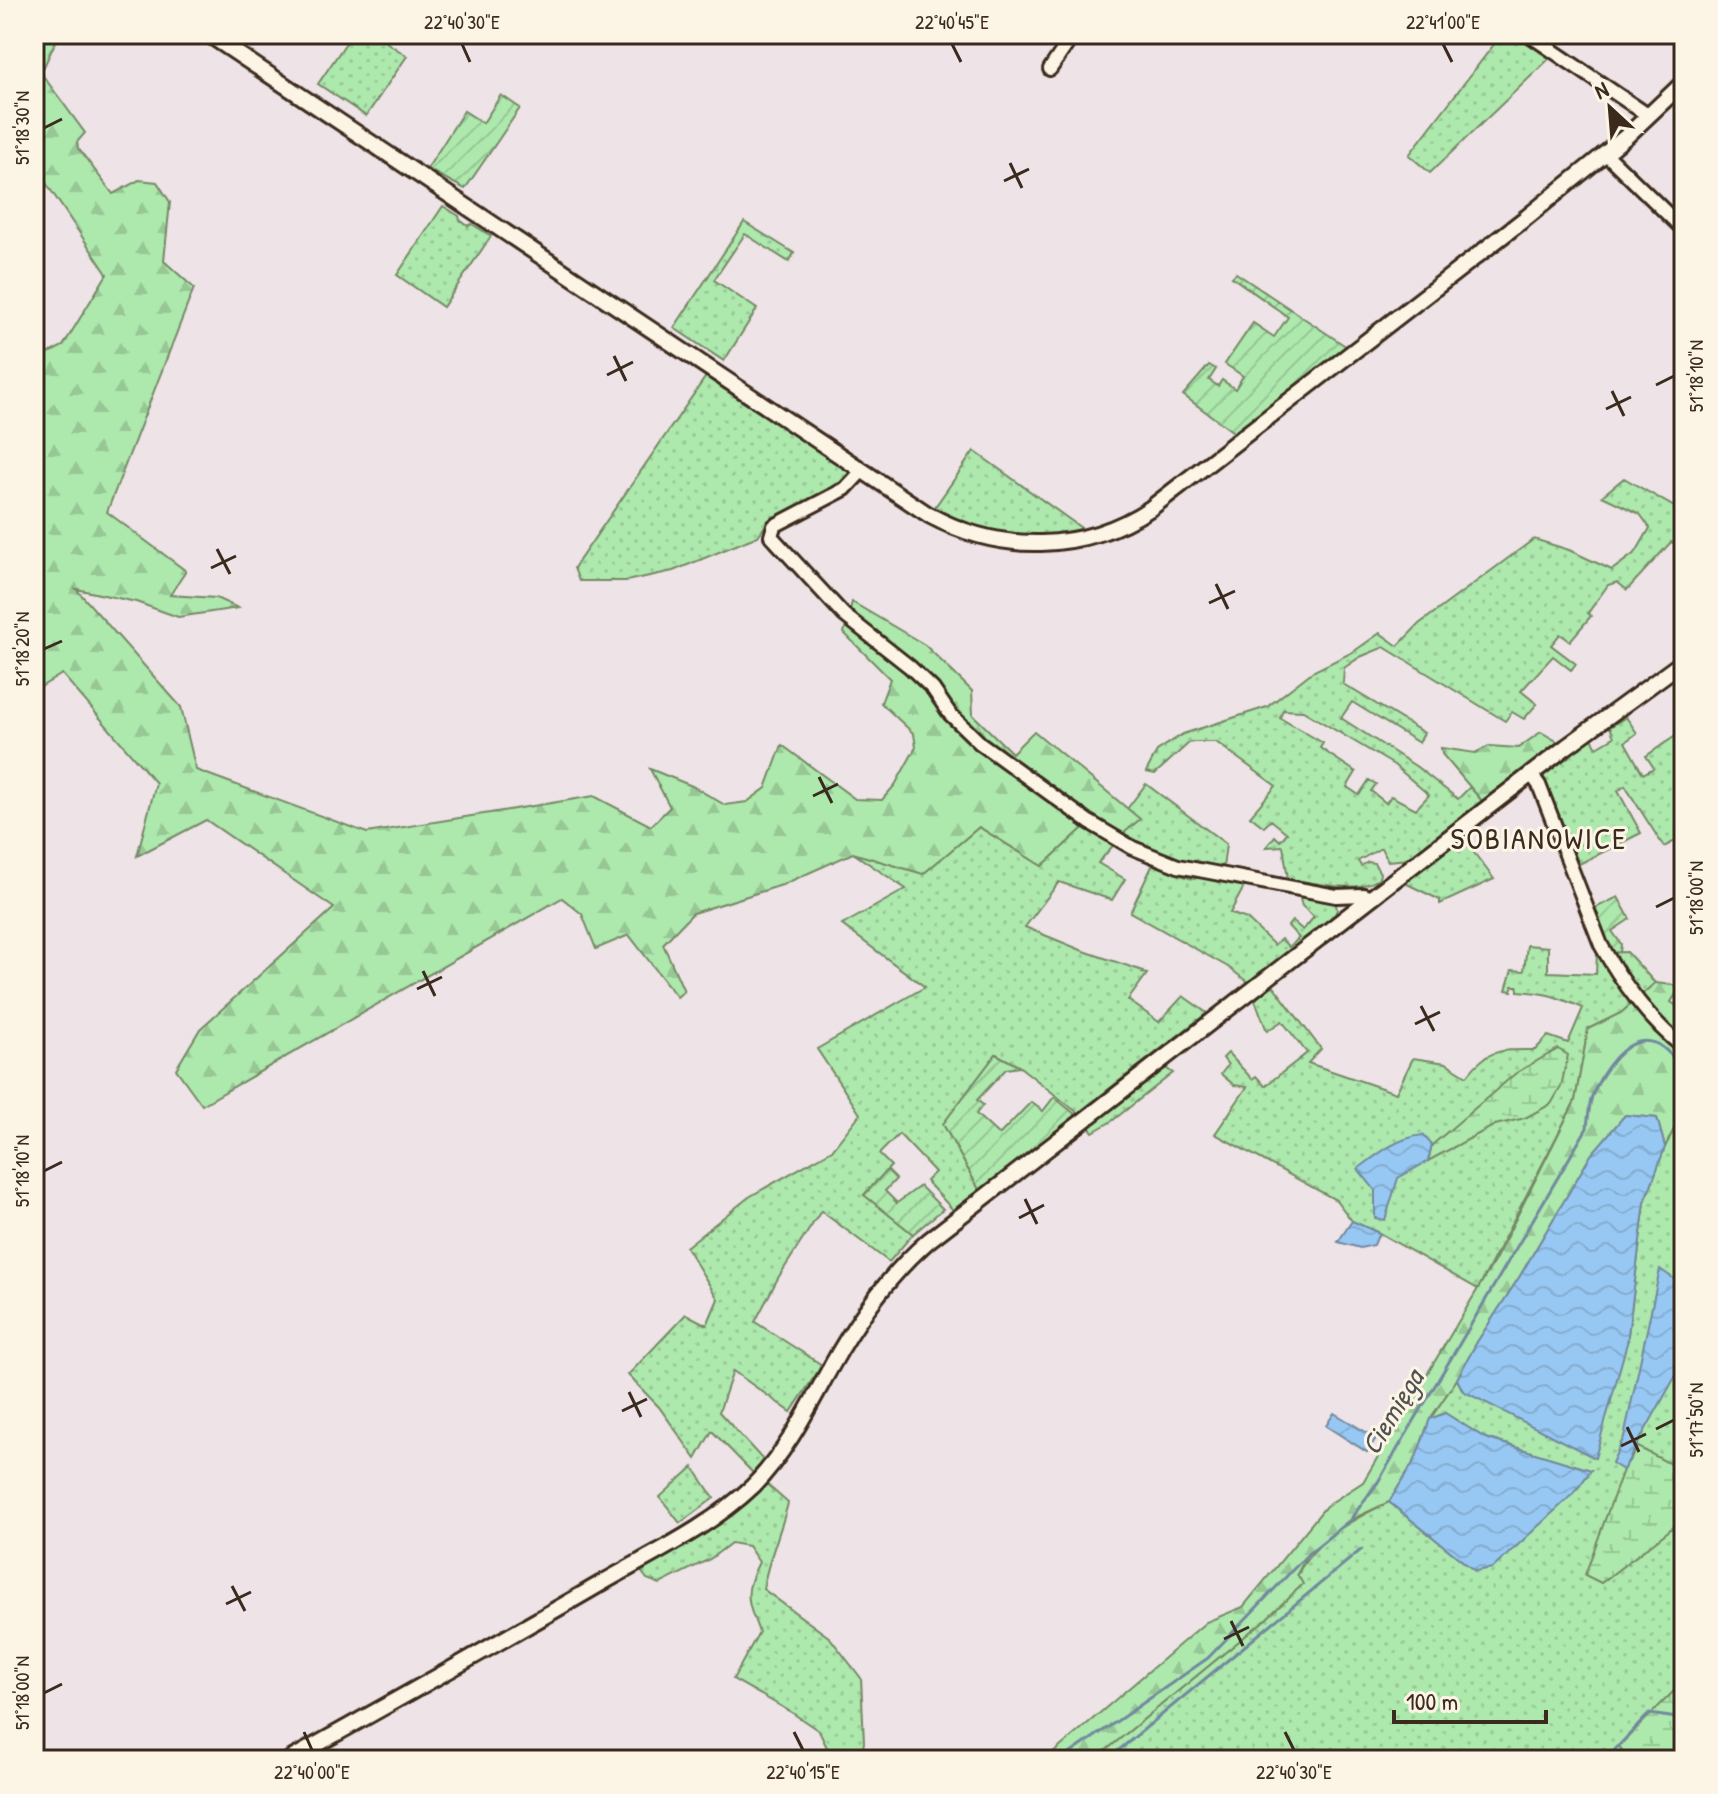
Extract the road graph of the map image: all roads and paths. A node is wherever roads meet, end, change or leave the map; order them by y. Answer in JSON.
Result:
{"nodes":[{"id":1,"x":208,"y":34,"type":"edge"},
{"id":2,"x":1074,"y":34,"type":"edge"},
{"id":3,"x":1528,"y":34,"type":"edge"},
{"id":4,"x":1050,"y":69,"type":"dead end"},
{"id":5,"x":1684,"y":82,"type":"edge"},
{"id":6,"x":1649,"y":116,"type":"junction"},
{"id":7,"x":1606,"y":154,"type":"junction"},
{"id":8,"x":1684,"y":230,"type":"edge"},
{"id":9,"x":861,"y":472,"type":"junction"},
{"id":10,"x":1684,"y":661,"type":"edge"},
{"id":11,"x":1531,"y":774,"type":"junction"},
{"id":12,"x":1336,"y":896,"type":"junction"},
{"id":13,"x":1370,"y":898,"type":"junction"},
{"id":14,"x":1344,"y":917,"type":"junction"},
{"id":15,"x":1683,"y":1047,"type":"edge"},
{"id":16,"x":289,"y":1760,"type":"edge"}],
"edges":[{"from":1,"to":9,"type":"street"},
{"from":2,"to":4,"type":"street"},
{"from":3,"to":6,"type":"street"},
{"from":5,"to":6,"type":"street"},
{"from":6,"to":7,"type":"street"},
{"from":7,"to":8,"type":"street"},
{"from":7,"to":9,"type":"street"},
{"from":9,"to":12,"type":"street"},
{"from":10,"to":11,"type":"street"},
{"from":11,"to":13,"type":"street"},
{"from":11,"to":15,"type":"street"},
{"from":12,"to":13,"type":"street"},
{"from":12,"to":14,"type":"street"},
{"from":13,"to":14,"type":"street"},
{"from":14,"to":16,"type":"street"}]}
